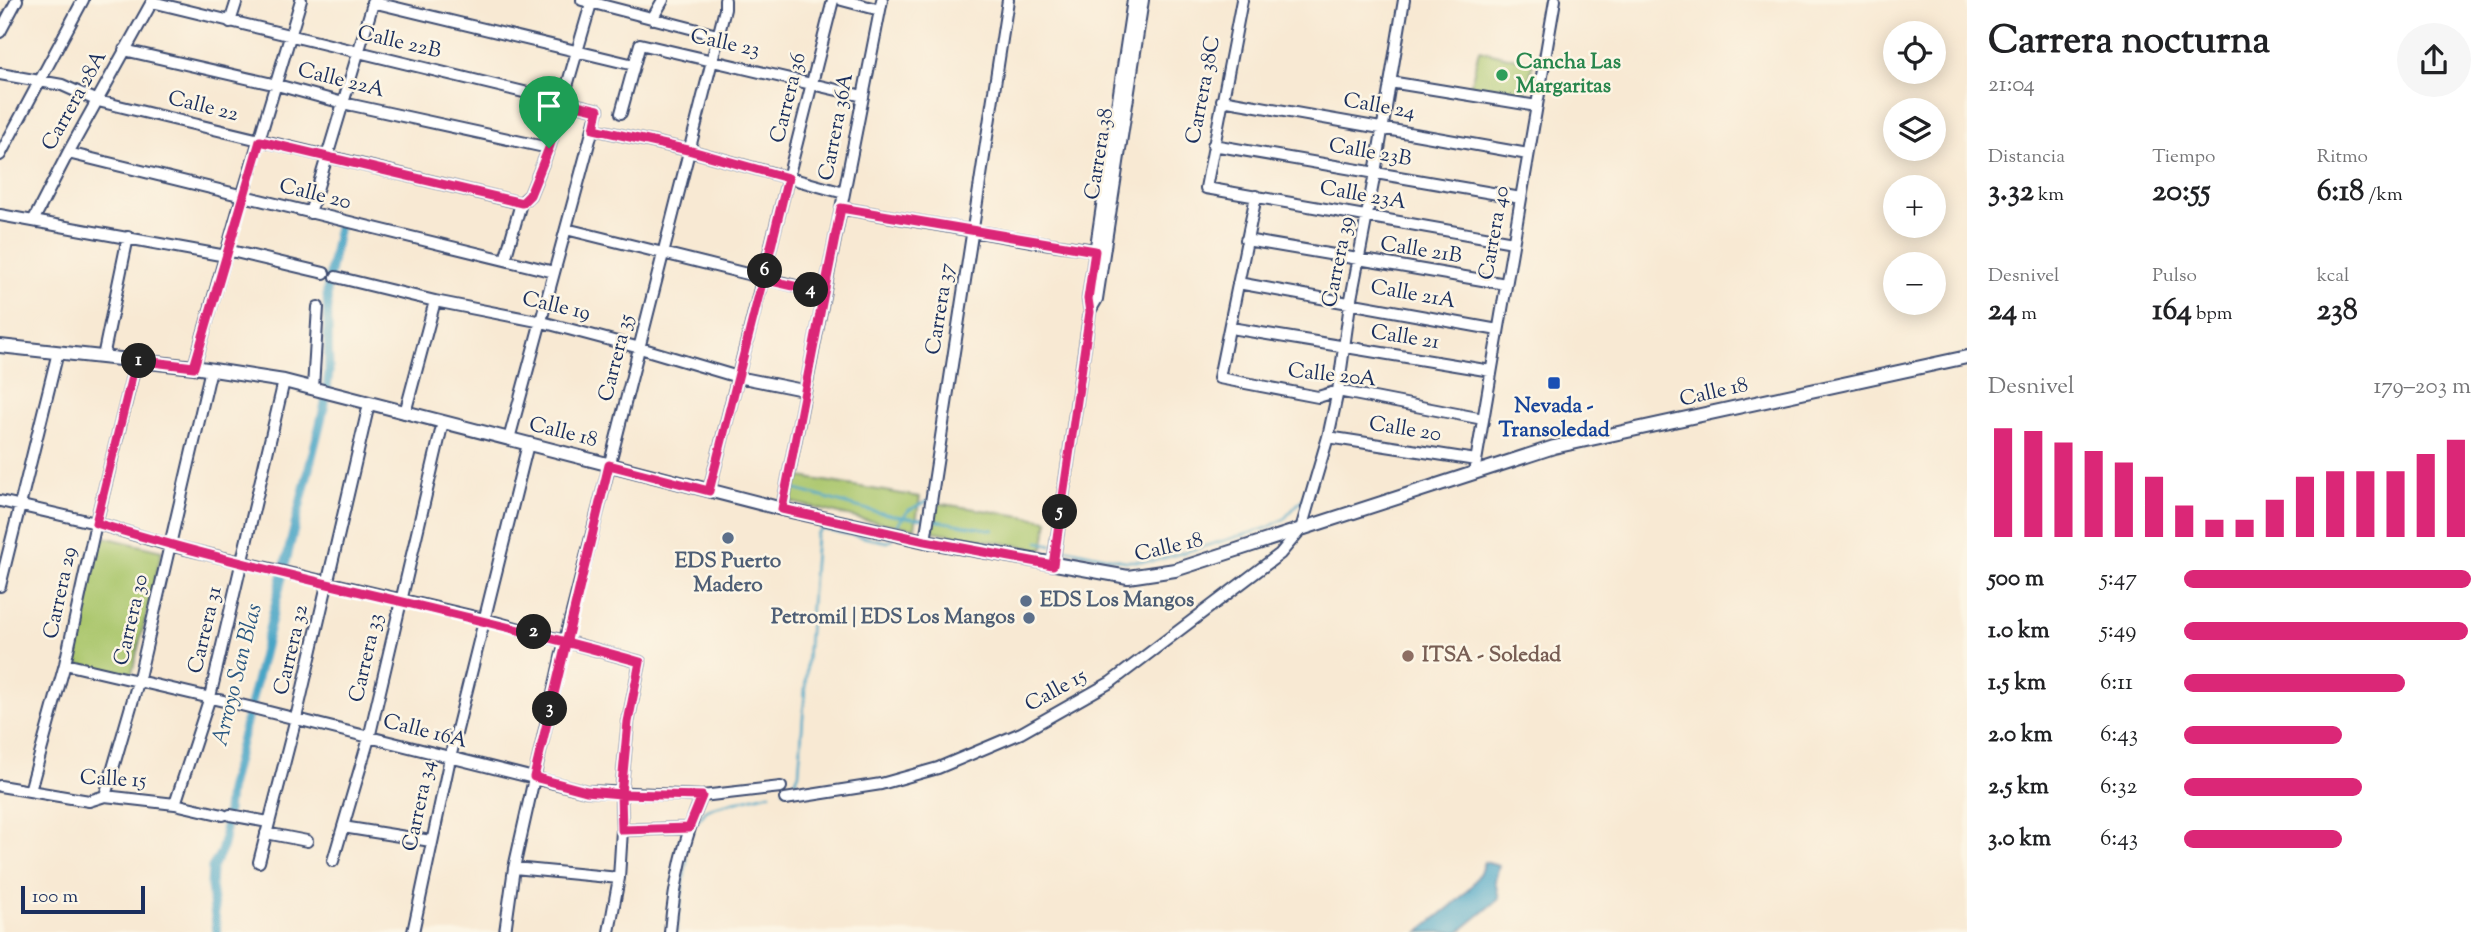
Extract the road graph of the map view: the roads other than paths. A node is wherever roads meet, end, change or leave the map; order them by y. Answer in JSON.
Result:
{"nodes":[{"id":1,"x":18,"y":0,"type":"edge"},
{"id":2,"x":83,"y":0,"type":"edge"},
{"id":3,"x":237,"y":0,"type":"edge"},
{"id":4,"x":301,"y":0,"type":"edge"},
{"id":5,"x":663,"y":0,"type":"edge"},
{"id":6,"x":725,"y":0,"type":"edge"},
{"id":7,"x":833,"y":0,"type":"edge"},
{"id":8,"x":842,"y":0,"type":"edge"},
{"id":9,"x":1008,"y":0,"type":"edge"},
{"id":10,"x":1133,"y":0,"type":"edge"},
{"id":11,"x":1143,"y":0,"type":"edge"},
{"id":12,"x":1242,"y":0,"type":"edge"},
{"id":13,"x":1404,"y":0,"type":"edge"},
{"id":14,"x":1555,"y":0,"type":"edge"},
{"id":15,"x":152,"y":1,"type":"edge"},
{"id":16,"x":373,"y":1,"type":"edge"},
{"id":17,"x":588,"y":1,"type":"edge"},
{"id":18,"x":881,"y":5,"type":"edge"},
{"id":19,"x":3,"y":16,"type":"edge"},
{"id":20,"x":652,"y":19,"type":"junction"},
{"id":21,"x":230,"y":22,"type":"junction"},
{"id":22,"x":0,"y":32,"type":"edge"},
{"id":23,"x":718,"y":35,"type":"junction"},
{"id":24,"x":291,"y":37,"type":"junction"},
{"id":25,"x":124,"y":50,"type":"junction"},
{"id":26,"x":576,"y":52,"type":"junction"},
{"id":27,"x":358,"y":53,"type":"junction"},
{"id":28,"x":712,"y":61,"type":"junction"},
{"id":29,"x":634,"y":65,"type":"junction"},
{"id":30,"x":1127,"y":68,"type":"junction"},
{"id":31,"x":0,"y":74,"type":"edge"},
{"id":32,"x":39,"y":81,"type":"junction"},
{"id":33,"x":812,"y":82,"type":"junction"},
{"id":34,"x":1390,"y":82,"type":"junction"},
{"id":35,"x":277,"y":85,"type":"junction"},
{"id":36,"x":863,"y":96,"type":"junction"},
{"id":37,"x":1222,"y":100,"type":"junction"},
{"id":38,"x":97,"y":101,"type":"junction"},
{"id":39,"x":564,"y":102,"type":"junction"},
{"id":40,"x":343,"y":103,"type":"junction"},
{"id":41,"x":1537,"y":106,"type":"junction"},
{"id":42,"x":621,"y":113,"type":"dead end"},
{"id":43,"x":1382,"y":127,"type":"junction"},
{"id":44,"x":594,"y":129,"type":"junction"},
{"id":45,"x":260,"y":141,"type":"junction"},
{"id":46,"x":1213,"y":145,"type":"junction"},
{"id":47,"x":549,"y":148,"type":"junction"},
{"id":48,"x":688,"y":150,"type":"junction"},
{"id":49,"x":68,"y":153,"type":"junction"},
{"id":50,"x":1528,"y":154,"type":"junction"},
{"id":51,"x":0,"y":155,"type":"edge"},
{"id":52,"x":327,"y":157,"type":"junction"},
{"id":53,"x":1376,"y":173,"type":"junction"},
{"id":54,"x":788,"y":178,"type":"junction"},
{"id":55,"x":1206,"y":188,"type":"joint"},
{"id":56,"x":844,"y":193,"type":"junction"},
{"id":57,"x":1256,"y":196,"type":"junction"},
{"id":58,"x":242,"y":197,"type":"junction"},
{"id":59,"x":1521,"y":198,"type":"junction"},
{"id":60,"x":522,"y":203,"type":"junction"},
{"id":61,"x":841,"y":208,"type":"junction"},
{"id":62,"x":310,"y":213,"type":"junction"},
{"id":63,"x":0,"y":215,"type":"edge"},
{"id":64,"x":1368,"y":216,"type":"junction"},
{"id":65,"x":33,"y":221,"type":"junction"},
{"id":66,"x":566,"y":229,"type":"junction"},
{"id":67,"x":972,"y":231,"type":"junction"},
{"id":68,"x":128,"y":237,"type":"junction"},
{"id":69,"x":1247,"y":240,"type":"junction"},
{"id":70,"x":1513,"y":242,"type":"junction"},
{"id":71,"x":1100,"y":251,"type":"junction"},
{"id":72,"x":227,"y":253,"type":"junction"},
{"id":73,"x":662,"y":253,"type":"junction"},
{"id":74,"x":505,"y":260,"type":"junction"},
{"id":75,"x":1359,"y":261,"type":"junction"},
{"id":76,"x":554,"y":272,"type":"junction"},
{"id":77,"x":324,"y":273,"type":"dead end"},
{"id":78,"x":336,"y":277,"type":"dead end"},
{"id":79,"x":763,"y":279,"type":"junction"},
{"id":80,"x":1238,"y":283,"type":"junction"},
{"id":81,"x":1506,"y":284,"type":"junction"},
{"id":82,"x":824,"y":293,"type":"junction"},
{"id":83,"x":435,"y":301,"type":"junction"},
{"id":84,"x":1350,"y":304,"type":"junction"},
{"id":85,"x":318,"y":307,"type":"dead end"},
{"id":86,"x":542,"y":322,"type":"junction"},
{"id":87,"x":1231,"y":328,"type":"junction"},
{"id":88,"x":1498,"y":330,"type":"junction"},
{"id":89,"x":0,"y":345,"type":"edge"},
{"id":90,"x":1344,"y":347,"type":"junction"},
{"id":91,"x":640,"y":348,"type":"junction"},
{"id":92,"x":58,"y":352,"type":"junction"},
{"id":93,"x":103,"y":357,"type":"junction"},
{"id":94,"x":1967,"y":357,"type":"edge"},
{"id":95,"x":136,"y":360,"type":"junction"},
{"id":96,"x":194,"y":367,"type":"junction"},
{"id":97,"x":211,"y":369,"type":"junction"},
{"id":98,"x":1491,"y":371,"type":"junction"},
{"id":99,"x":738,"y":377,"type":"junction"},
{"id":100,"x":284,"y":381,"type":"junction"},
{"id":101,"x":806,"y":387,"type":"junction"},
{"id":102,"x":316,"y":389,"type":"junction"},
{"id":103,"x":1338,"y":391,"type":"junction"},
{"id":104,"x":369,"y":404,"type":"junction"},
{"id":105,"x":405,"y":413,"type":"junction"},
{"id":106,"x":1483,"y":419,"type":"junction"},
{"id":107,"x":443,"y":422,"type":"junction"},
{"id":108,"x":1328,"y":438,"type":"junction"},
{"id":109,"x":509,"y":439,"type":"junction"},
{"id":110,"x":528,"y":444,"type":"junction"},
{"id":111,"x":609,"y":465,"type":"junction"},
{"id":112,"x":1475,"y":467,"type":"junction"},
{"id":113,"x":709,"y":491,"type":"junction"},
{"id":114,"x":0,"y":502,"type":"edge"},
{"id":115,"x":20,"y":506,"type":"junction"},
{"id":116,"x":782,"y":509,"type":"junction"},
{"id":117,"x":96,"y":523,"type":"junction"},
{"id":118,"x":1301,"y":529,"type":"junction"},
{"id":119,"x":925,"y":541,"type":"junction"},
{"id":120,"x":169,"y":545,"type":"junction"},
{"id":121,"x":242,"y":562,"type":"junction"},
{"id":122,"x":1053,"y":565,"type":"junction"},
{"id":123,"x":328,"y":582,"type":"junction"},
{"id":124,"x":0,"y":586,"type":"edge"},
{"id":125,"x":401,"y":600,"type":"junction"},
{"id":126,"x":484,"y":619,"type":"junction"},
{"id":127,"x":565,"y":640,"type":"junction"},
{"id":128,"x":65,"y":664,"type":"junction"},
{"id":129,"x":138,"y":682,"type":"junction"},
{"id":130,"x":210,"y":697,"type":"junction"},
{"id":131,"x":296,"y":718,"type":"junction"},
{"id":132,"x":369,"y":738,"type":"junction"},
{"id":133,"x":450,"y":758,"type":"junction"},
{"id":134,"x":534,"y":777,"type":"junction"},
{"id":135,"x":0,"y":786,"type":"edge"},
{"id":136,"x":781,"y":787,"type":"dead end"},
{"id":137,"x":30,"y":792,"type":"junction"},
{"id":138,"x":621,"y":794,"type":"junction"},
{"id":139,"x":105,"y":796,"type":"junction"},
{"id":140,"x":702,"y":796,"type":"junction"},
{"id":141,"x":785,"y":799,"type":"dead end"},
{"id":142,"x":175,"y":804,"type":"junction"},
{"id":143,"x":343,"y":827,"type":"junction"},
{"id":144,"x":267,"y":828,"type":"junction"},
{"id":145,"x":689,"y":828,"type":"junction"},
{"id":146,"x":622,"y":830,"type":"junction"},
{"id":147,"x":307,"y":841,"type":"dead end"},
{"id":148,"x":431,"y":841,"type":"junction"},
{"id":149,"x":333,"y":861,"type":"dead end"},
{"id":150,"x":259,"y":862,"type":"dead end"},
{"id":151,"x":514,"y":868,"type":"junction"},
{"id":152,"x":619,"y":878,"type":"junction"},
{"id":153,"x":413,"y":932,"type":"edge"},
{"id":154,"x":505,"y":932,"type":"edge"},
{"id":155,"x":609,"y":932,"type":"edge"},
{"id":156,"x":670,"y":932,"type":"edge"}],
"edges":[{"from":1,"to":19,"type":"street"},
{"from":2,"to":32,"type":"street"},
{"from":3,"to":21,"type":"street"},
{"from":4,"to":24,"type":"street"},
{"from":5,"to":20,"type":"street"},
{"from":6,"to":23,"type":"street","name":"Carrera 35"},
{"from":7,"to":33,"type":"street","name":"Carrera 36"},
{"from":8,"to":18,"type":"street"},
{"from":9,"to":67,"type":"street","name":"Carrera 37"},
{"from":10,"to":30,"type":"street","name":"Carrera 38"},
{"from":11,"to":30,"type":"street","name":"Carrera 38"},
{"from":12,"to":37,"type":"street","name":"Carrera 38C"},
{"from":13,"to":34,"type":"street","name":"Carrera 39"},
{"from":14,"to":41,"type":"street","name":"Carrera 40"},
{"from":15,"to":21,"type":"street","name":"Calle 22B"},
{"from":15,"to":25,"type":"street","name":"Carrera 28A"},
{"from":16,"to":26,"type":"street"},
{"from":16,"to":27,"type":"street"},
{"from":17,"to":20,"type":"street"},
{"from":17,"to":26,"type":"street"},
{"from":18,"to":36,"type":"street","name":"Carrera 36A"},
{"from":19,"to":22,"type":"street"},
{"from":20,"to":23,"type":"street"},
{"from":21,"to":24,"type":"street","name":"Calle 22B"},
{"from":23,"to":28,"type":"street","name":"Carrera 35"},
{"from":24,"to":27,"type":"street","name":"Calle 22B"},
{"from":24,"to":35,"type":"street"},
{"from":25,"to":35,"type":"street","name":"Calle 22A"},
{"from":25,"to":38,"type":"street","name":"Carrera 28A"},
{"from":26,"to":29,"type":"street"},
{"from":26,"to":39,"type":"street"},
{"from":27,"to":39,"type":"street","name":"Calle 22B"},
{"from":27,"to":40,"type":"street"},
{"from":28,"to":29,"type":"street","name":"Calle 23"},
{"from":28,"to":33,"type":"street","name":"Calle 23"},
{"from":28,"to":48,"type":"street","name":"Carrera 35"},
{"from":29,"to":42,"type":"street"},
{"from":30,"to":71,"type":"street","name":"Carrera 38"},
{"from":31,"to":32,"type":"street","name":"Calle 22"},
{"from":32,"to":38,"type":"street","name":"Calle 22"},
{"from":32,"to":51,"type":"street"},
{"from":33,"to":36,"type":"street","name":"Calle 23"},
{"from":33,"to":54,"type":"street","name":"Carrera 36"},
{"from":34,"to":41,"type":"street"},
{"from":34,"to":43,"type":"street","name":"Carrera 39"},
{"from":35,"to":40,"type":"street","name":"Calle 22A"},
{"from":35,"to":45,"type":"street"},
{"from":36,"to":56,"type":"street","name":"Carrera 36A"},
{"from":37,"to":43,"type":"street","name":"Calle 24"},
{"from":37,"to":46,"type":"street","name":"Carrera 38C"},
{"from":38,"to":45,"type":"street","name":"Calle 22"},
{"from":38,"to":49,"type":"street","name":"Carrera 28A"},
{"from":39,"to":44,"type":"street","name":"Calle 22B"},
{"from":39,"to":47,"type":"street"},
{"from":40,"to":47,"type":"street","name":"Calle 22A"},
{"from":40,"to":52,"type":"street"},
{"from":41,"to":50,"type":"street","name":"Carrera 40"},
{"from":43,"to":50,"type":"street","name":"Calle 24"},
{"from":43,"to":53,"type":"street","name":"Carrera 39"},
{"from":44,"to":48,"type":"street"},
{"from":44,"to":66,"type":"street"},
{"from":45,"to":52,"type":"street","name":"Calle 22"},
{"from":45,"to":58,"type":"street"},
{"from":46,"to":53,"type":"street","name":"Calle 23B"},
{"from":46,"to":55,"type":"street","name":"Carrera 38C"},
{"from":47,"to":60,"type":"street"},
{"from":48,"to":54,"type":"street"},
{"from":48,"to":73,"type":"street","name":"Carrera 35"},
{"from":49,"to":58,"type":"street","name":"Calle 20"},
{"from":49,"to":65,"type":"street","name":"Carrera 28A"},
{"from":50,"to":59,"type":"street","name":"Carrera 40"},
{"from":52,"to":60,"type":"street","name":"Calle 22"},
{"from":52,"to":62,"type":"street"},
{"from":53,"to":59,"type":"street","name":"Calle 23B"},
{"from":53,"to":64,"type":"street","name":"Carrera 39"},
{"from":54,"to":56,"type":"street"},
{"from":54,"to":79,"type":"street","name":"Carrera 36"},
{"from":55,"to":57,"type":"street","name":"Calle 23A"},
{"from":56,"to":61,"type":"street","name":"Carrera 36A"},
{"from":57,"to":64,"type":"street","name":"Calle 23A"},
{"from":57,"to":69,"type":"street"},
{"from":58,"to":62,"type":"street","name":"Calle 20"},
{"from":58,"to":72,"type":"street"},
{"from":59,"to":70,"type":"street","name":"Carrera 40"},
{"from":60,"to":74,"type":"street"},
{"from":61,"to":67,"type":"street"},
{"from":61,"to":82,"type":"street","name":"Carrera 36A"},
{"from":62,"to":74,"type":"street","name":"Calle 20"},
{"from":63,"to":65,"type":"street"},
{"from":64,"to":70,"type":"street","name":"Calle 23A"},
{"from":64,"to":75,"type":"street","name":"Carrera 39"},
{"from":65,"to":68,"type":"street"},
{"from":66,"to":73,"type":"street"},
{"from":66,"to":76,"type":"street"},
{"from":67,"to":71,"type":"street"},
{"from":67,"to":119,"type":"street","name":"Carrera 37"},
{"from":68,"to":72,"type":"street"},
{"from":68,"to":93,"type":"street"},
{"from":69,"to":75,"type":"street","name":"Calle 21B"},
{"from":69,"to":80,"type":"street"},
{"from":70,"to":81,"type":"street","name":"Carrera 40"},
{"from":71,"to":122,"type":"street","name":"Carrera 38"},
{"from":72,"to":77,"type":"street"},
{"from":72,"to":96,"type":"street"},
{"from":73,"to":79,"type":"street"},
{"from":73,"to":91,"type":"street","name":"Carrera 35"},
{"from":74,"to":76,"type":"street","name":"Calle 20"},
{"from":75,"to":81,"type":"street","name":"Calle 21B"},
{"from":75,"to":84,"type":"street","name":"Carrera 39"},
{"from":76,"to":86,"type":"street"},
{"from":78,"to":83,"type":"street","name":"Calle 19"},
{"from":79,"to":82,"type":"street"},
{"from":79,"to":99,"type":"street","name":"Carrera 36"},
{"from":80,"to":84,"type":"street","name":"Calle 21A"},
{"from":80,"to":87,"type":"street"},
{"from":81,"to":88,"type":"street","name":"Carrera 40"},
{"from":82,"to":101,"type":"street","name":"Carrera 36A"},
{"from":83,"to":86,"type":"street","name":"Calle 19"},
{"from":83,"to":105,"type":"street"},
{"from":84,"to":88,"type":"street","name":"Calle 21A"},
{"from":84,"to":90,"type":"street","name":"Carrera 39"},
{"from":85,"to":102,"type":"street"},
{"from":86,"to":91,"type":"street","name":"Calle 19"},
{"from":86,"to":109,"type":"street"},
{"from":87,"to":90,"type":"street","name":"Calle 21"},
{"from":87,"to":103,"type":"street","name":"Calle 20A"},
{"from":88,"to":98,"type":"street","name":"Carrera 40"},
{"from":89,"to":92,"type":"main road","name":"Calle 18"},
{"from":90,"to":98,"type":"street","name":"Calle 21"},
{"from":90,"to":103,"type":"street","name":"Carrera 39"},
{"from":91,"to":99,"type":"street","name":"Calle 19"},
{"from":91,"to":111,"type":"street","name":"Carrera 35"},
{"from":92,"to":93,"type":"main road","name":"Calle 18"},
{"from":92,"to":115,"type":"street"},
{"from":93,"to":95,"type":"main road","name":"Calle 18"},
{"from":94,"to":112,"type":"main road","name":"Calle 18"},
{"from":95,"to":96,"type":"main road","name":"Calle 18"},
{"from":95,"to":117,"type":"street","name":"Carrera 29"},
{"from":96,"to":97,"type":"main road","name":"Calle 18"},
{"from":97,"to":100,"type":"main road","name":"Calle 18"},
{"from":97,"to":120,"type":"street","name":"Carrera 30"},
{"from":98,"to":106,"type":"street","name":"Carrera 40"},
{"from":99,"to":101,"type":"street","name":"Calle 19"},
{"from":99,"to":113,"type":"street","name":"Carrera 36"},
{"from":100,"to":102,"type":"main road","name":"Calle 18"},
{"from":100,"to":121,"type":"street","name":"Carrera 31"},
{"from":101,"to":116,"type":"street","name":"Carrera 36A"},
{"from":102,"to":104,"type":"main road","name":"Calle 18"},
{"from":103,"to":106,"type":"street","name":"Calle 20A"},
{"from":103,"to":108,"type":"street","name":"Carrera 39"},
{"from":104,"to":105,"type":"main road","name":"Calle 18"},
{"from":104,"to":123,"type":"street","name":"Carrera 32"},
{"from":105,"to":107,"type":"main road","name":"Calle 18"},
{"from":106,"to":112,"type":"street","name":"Carrera 40"},
{"from":107,"to":109,"type":"main road","name":"Calle 18"},
{"from":107,"to":125,"type":"street","name":"Carrera 33"},
{"from":108,"to":112,"type":"street","name":"Calle 20"},
{"from":108,"to":118,"type":"street","name":"Carrera 39"},
{"from":109,"to":110,"type":"main road","name":"Calle 18"},
{"from":110,"to":111,"type":"main road","name":"Calle 18"},
{"from":110,"to":126,"type":"street","name":"Carrera 34"},
{"from":111,"to":113,"type":"main road","name":"Calle 18"},
{"from":111,"to":127,"type":"street","name":"Carrera 35"},
{"from":112,"to":118,"type":"main road","name":"Calle 18"},
{"from":113,"to":116,"type":"main road","name":"Calle 18"},
{"from":114,"to":115,"type":"street"},
{"from":115,"to":117,"type":"street"},
{"from":115,"to":124,"type":"street"},
{"from":116,"to":119,"type":"main road","name":"Calle 18"},
{"from":117,"to":120,"type":"street"},
{"from":117,"to":128,"type":"street","name":"Carrera 29"},
{"from":118,"to":122,"type":"main road","name":"Calle 18"},
{"from":118,"to":141,"type":"street","name":"Calle 15"},
{"from":119,"to":122,"type":"main road","name":"Calle 18"},
{"from":120,"to":121,"type":"street"},
{"from":120,"to":129,"type":"street","name":"Carrera 30"},
{"from":121,"to":123,"type":"street"},
{"from":121,"to":130,"type":"street","name":"Carrera 31"},
{"from":123,"to":125,"type":"street"},
{"from":123,"to":131,"type":"street","name":"Carrera 32"},
{"from":125,"to":126,"type":"street"},
{"from":125,"to":132,"type":"street","name":"Carrera 33"},
{"from":126,"to":127,"type":"street"},
{"from":126,"to":133,"type":"street","name":"Carrera 34"},
{"from":127,"to":134,"type":"street","name":"Carrera 35"},
{"from":127,"to":138,"type":"street"},
{"from":128,"to":129,"type":"street","name":"Calle 16A"},
{"from":128,"to":137,"type":"street","name":"Carrera 29"},
{"from":129,"to":130,"type":"street","name":"Calle 16A"},
{"from":129,"to":139,"type":"street","name":"Carrera 30"},
{"from":130,"to":131,"type":"street","name":"Calle 16A"},
{"from":130,"to":142,"type":"street","name":"Carrera 31"},
{"from":131,"to":132,"type":"street","name":"Calle 16A"},
{"from":131,"to":144,"type":"street","name":"Carrera 32"},
{"from":132,"to":133,"type":"street","name":"Calle 16A"},
{"from":132,"to":143,"type":"street","name":"Carrera 33"},
{"from":133,"to":134,"type":"street","name":"Calle 16A"},
{"from":133,"to":148,"type":"street","name":"Carrera 34"},
{"from":134,"to":138,"type":"street","name":"Calle 16A"},
{"from":134,"to":151,"type":"street","name":"Carrera 35"},
{"from":135,"to":137,"type":"street","name":"Calle 15"},
{"from":136,"to":140,"type":"street","name":"Calle 16A"},
{"from":137,"to":139,"type":"street","name":"Calle 15"},
{"from":138,"to":140,"type":"street","name":"Calle 16A"},
{"from":138,"to":146,"type":"street"},
{"from":139,"to":142,"type":"street","name":"Calle 15"},
{"from":140,"to":145,"type":"street"},
{"from":142,"to":144,"type":"street","name":"Calle 15"},
{"from":143,"to":148,"type":"street"},
{"from":143,"to":149,"type":"street","name":"Carrera 33"},
{"from":144,"to":147,"type":"street","name":"Calle 15"},
{"from":144,"to":150,"type":"street","name":"Carrera 32"},
{"from":145,"to":146,"type":"street"},
{"from":145,"to":156,"type":"street"},
{"from":146,"to":152,"type":"street"},
{"from":148,"to":153,"type":"street","name":"Carrera 34"},
{"from":151,"to":152,"type":"street"},
{"from":151,"to":154,"type":"street","name":"Carrera 35"},
{"from":152,"to":155,"type":"street"}]}
